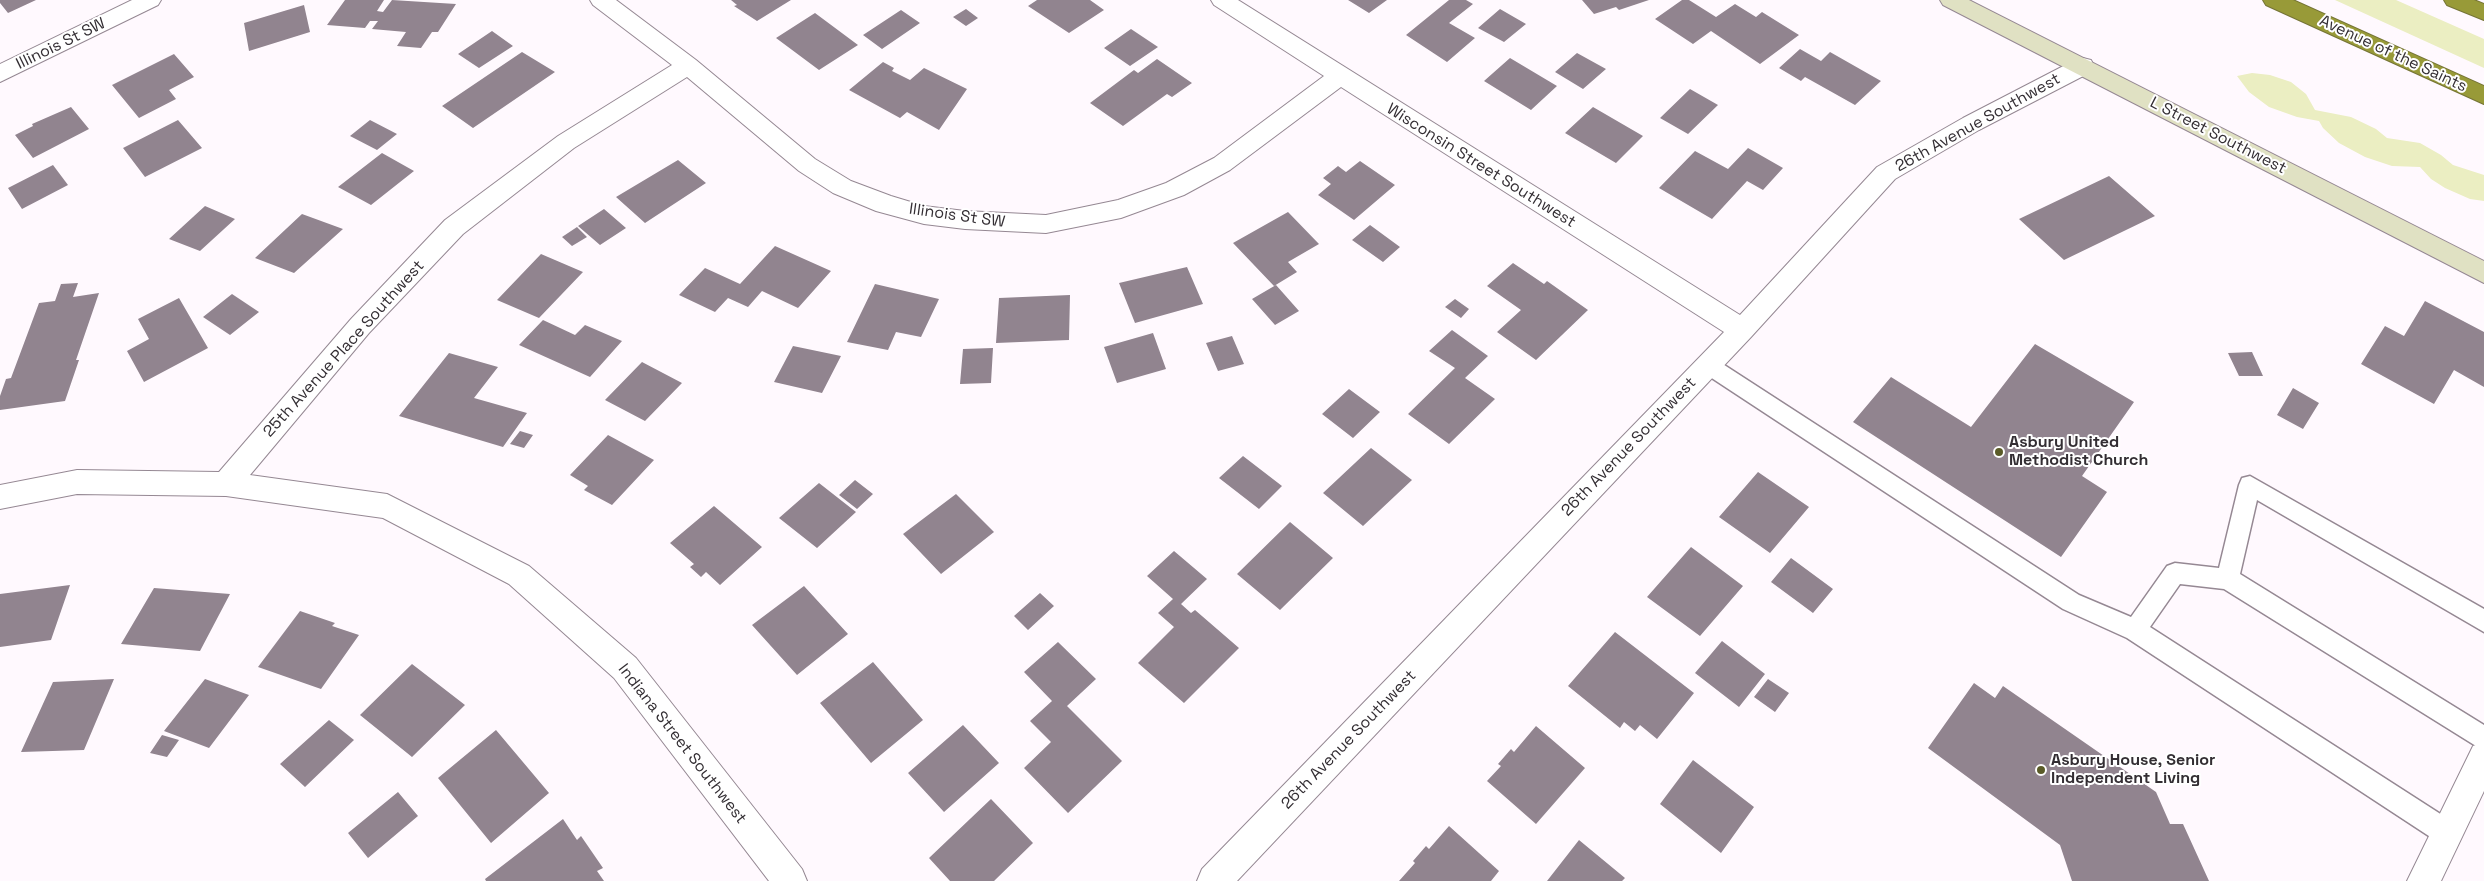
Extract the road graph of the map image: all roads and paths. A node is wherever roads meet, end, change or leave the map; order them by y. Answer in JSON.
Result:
{"nodes":[{"id":1,"x":150,"y":0,"type":"edge"},
{"id":2,"x":601,"y":0,"type":"edge"},
{"id":3,"x":1222,"y":0,"type":"edge"},
{"id":4,"x":1951,"y":0,"type":"edge"},
{"id":5,"x":2274,"y":0,"type":"edge"},
{"id":6,"x":2455,"y":0,"type":"edge"},
{"id":7,"x":2484,"y":13,"type":"edge"},
{"id":8,"x":688,"y":66,"type":"junction"},
{"id":9,"x":2083,"y":66,"type":"junction"},
{"id":10,"x":0,"y":74,"type":"edge"},
{"id":11,"x":1340,"y":76,"type":"junction"},
{"id":12,"x":2484,"y":96,"type":"edge"},
{"id":13,"x":2484,"y":272,"type":"edge"},
{"id":14,"x":1742,"y":330,"type":"junction"},
{"id":15,"x":1708,"y":365,"type":"junction"},
{"id":16,"x":226,"y":484,"type":"junction"},
{"id":17,"x":0,"y":497,"type":"edge"},
{"id":18,"x":2228,"y":578,"type":"junction"},
{"id":19,"x":2484,"y":621,"type":"edge"},
{"id":20,"x":2135,"y":630,"type":"junction"},
{"id":21,"x":2484,"y":739,"type":"edge"},
{"id":22,"x":2484,"y":756,"type":"edge"},
{"id":23,"x":2447,"y":833,"type":"junction"},
{"id":24,"x":790,"y":881,"type":"edge"},
{"id":25,"x":1214,"y":881,"type":"edge"},
{"id":26,"x":2424,"y":881,"type":"edge"}],
"edges":[{"from":1,"to":10,"type":"street","name":"Illinois St SW"},
{"from":2,"to":8,"type":"street","name":"Illinois St SW"},
{"from":3,"to":11,"type":"street","name":"Wisconsin Street Southwest"},
{"from":4,"to":9,"type":"street","name":"L Street Southwest"},
{"from":5,"to":12,"type":"highway","name":"Avenue of the Saints"},
{"from":6,"to":7,"type":"highway"},
{"from":8,"to":11,"type":"street","name":"Illinois St SW"},
{"from":8,"to":16,"type":"street","name":"25th Avenue Place Southwest"},
{"from":9,"to":13,"type":"street","name":"L Street Southwest"},
{"from":9,"to":14,"type":"street","name":"26th Avenue Southwest"},
{"from":11,"to":14,"type":"street","name":"Wisconsin Street Southwest"},
{"from":14,"to":15,"type":"street","name":"26th Avenue Southwest"},
{"from":15,"to":20,"type":"lane"},
{"from":15,"to":25,"type":"street","name":"26th Avenue Southwest"},
{"from":16,"to":17,"type":"street","name":"Indiana Street Southwest"},
{"from":16,"to":24,"type":"street","name":"Indiana Street Southwest"},
{"from":18,"to":19,"type":"lane"},
{"from":18,"to":20,"type":"lane"},
{"from":18,"to":21,"type":"lane"},
{"from":20,"to":23,"type":"lane"},
{"from":22,"to":23,"type":"street"},
{"from":23,"to":26,"type":"street"}]}
